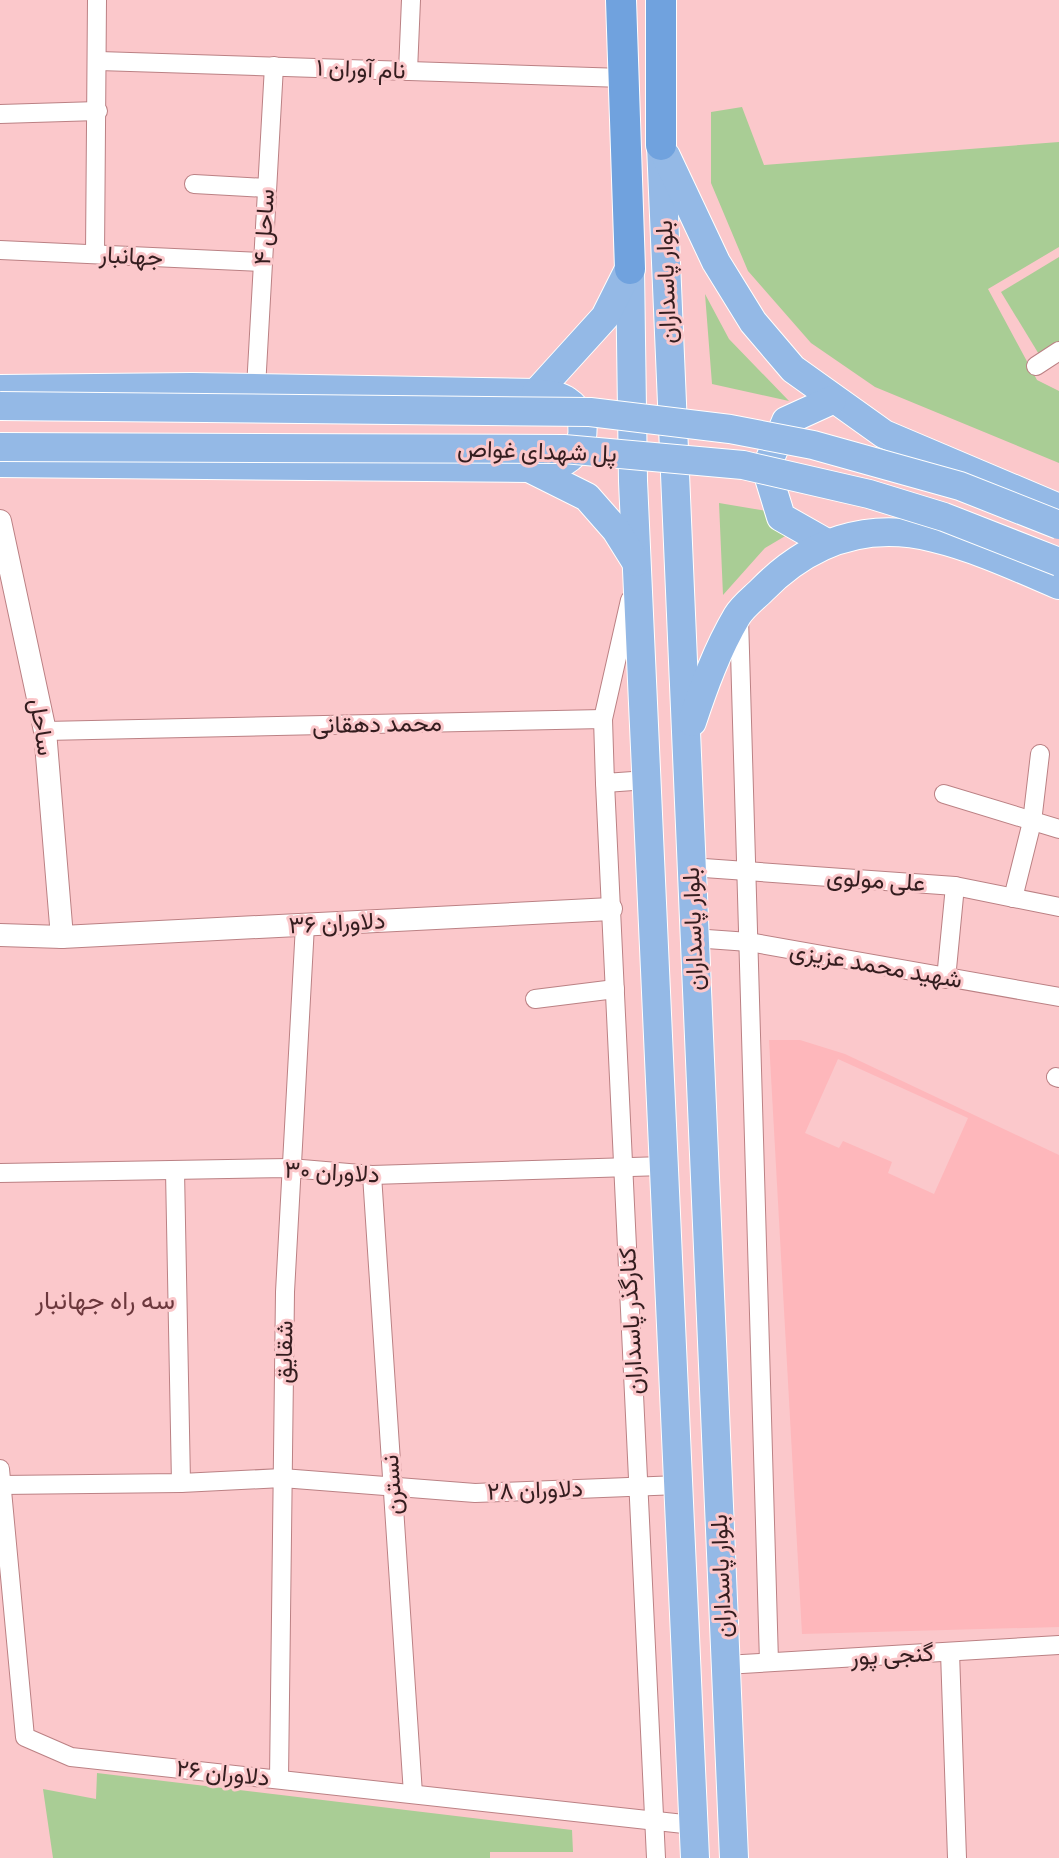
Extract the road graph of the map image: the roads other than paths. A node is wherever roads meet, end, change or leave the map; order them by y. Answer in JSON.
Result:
{"nodes":[{"id":1,"x":97,"y":0,"type":"edge"},
{"id":2,"x":411,"y":0,"type":"edge"},
{"id":3,"x":621,"y":0,"type":"edge"},
{"id":4,"x":661,"y":0,"type":"edge"},
{"id":5,"x":99,"y":61,"type":"junction"},
{"id":6,"x":274,"y":66,"type":"junction"},
{"id":7,"x":408,"y":71,"type":"junction"},
{"id":8,"x":623,"y":78,"type":"junction"},
{"id":9,"x":98,"y":111,"type":"junction"},
{"id":10,"x":0,"y":114,"type":"edge"},
{"id":11,"x":661,"y":145,"type":"junction"},
{"id":12,"x":194,"y":184,"type":"dead end"},
{"id":13,"x":267,"y":188,"type":"junction"},
{"id":14,"x":0,"y":250,"type":"edge"},
{"id":15,"x":95,"y":254,"type":"junction"},
{"id":16,"x":262,"y":262,"type":"junction"},
{"id":17,"x":630,"y":269,"type":"junction"},
{"id":18,"x":1059,"y":351,"type":"edge"},
{"id":19,"x":1036,"y":366,"type":"dead end"},
{"id":20,"x":256,"y":388,"type":"junction"},
{"id":21,"x":0,"y":389,"type":"edge"},
{"id":22,"x":536,"y":393,"type":"junction"},
{"id":23,"x":832,"y":400,"type":"junction"},
{"id":24,"x":0,"y":406,"type":"edge"},
{"id":25,"x":0,"y":447,"type":"edge"},
{"id":26,"x":0,"y":463,"type":"edge"},
{"id":27,"x":529,"y":468,"type":"junction"},
{"id":28,"x":1059,"y":508,"type":"edge"},
{"id":29,"x":0,"y":521,"type":"edge"},
{"id":30,"x":1059,"y":525,"type":"edge"},
{"id":31,"x":825,"y":542,"type":"junction"},
{"id":32,"x":1059,"y":562,"type":"edge"},
{"id":33,"x":638,"y":566,"type":"junction"},
{"id":34,"x":1059,"y":585,"type":"edge"},
{"id":35,"x":739,"y":613,"type":"junction"},
{"id":36,"x":603,"y":719,"type":"junction"},
{"id":37,"x":45,"y":731,"type":"junction"},
{"id":38,"x":686,"y":742,"type":"junction"},
{"id":39,"x":1059,"y":759,"type":"edge"},
{"id":40,"x":647,"y":780,"type":"junction"},
{"id":41,"x":605,"y":783,"type":"junction"},
{"id":42,"x":944,"y":794,"type":"dead end"},
{"id":43,"x":1032,"y":822,"type":"junction"},
{"id":44,"x":1059,"y":829,"type":"edge"},
{"id":45,"x":690,"y":867,"type":"junction"},
{"id":46,"x":746,"y":872,"type":"junction"},
{"id":47,"x":955,"y":886,"type":"junction"},
{"id":48,"x":1013,"y":898,"type":"junction"},
{"id":49,"x":1059,"y":907,"type":"edge"},
{"id":50,"x":611,"y":909,"type":"junction"},
{"id":51,"x":305,"y":925,"type":"junction"},
{"id":52,"x":0,"y":935,"type":"edge"},
{"id":53,"x":62,"y":937,"type":"junction"},
{"id":54,"x":693,"y":938,"type":"junction"},
{"id":55,"x":749,"y":942,"type":"junction"},
{"id":56,"x":946,"y":979,"type":"junction"},
{"id":57,"x":615,"y":989,"type":"junction"},
{"id":58,"x":1059,"y":997,"type":"edge"},
{"id":59,"x":535,"y":999,"type":"dead end"},
{"id":60,"x":664,"y":1166,"type":"junction"},
{"id":61,"x":290,"y":1168,"type":"junction"},
{"id":62,"x":623,"y":1168,"type":"junction"},
{"id":63,"x":175,"y":1171,"type":"junction"},
{"id":64,"x":0,"y":1173,"type":"edge"},
{"id":65,"x":372,"y":1175,"type":"junction"},
{"id":66,"x":1,"y":1477,"type":"edge"},
{"id":67,"x":282,"y":1478,"type":"junction"},
{"id":68,"x":181,"y":1483,"type":"junction"},
{"id":69,"x":679,"y":1485,"type":"junction"},
{"id":70,"x":639,"y":1486,"type":"junction"},
{"id":71,"x":392,"y":1488,"type":"junction"},
{"id":72,"x":1059,"y":1645,"type":"edge"},
{"id":73,"x":950,"y":1652,"type":"junction"},
{"id":74,"x":769,"y":1662,"type":"junction"},
{"id":75,"x":725,"y":1665,"type":"junction"},
{"id":76,"x":9,"y":1671,"type":"edge"},
{"id":77,"x":279,"y":1779,"type":"junction"},
{"id":78,"x":413,"y":1794,"type":"junction"},
{"id":79,"x":655,"y":1822,"type":"junction"},
{"id":80,"x":693,"y":1825,"type":"junction"},
{"id":81,"x":656,"y":1858,"type":"edge"},
{"id":82,"x":695,"y":1858,"type":"edge"},
{"id":83,"x":734,"y":1858,"type":"edge"},
{"id":84,"x":957,"y":1858,"type":"edge"}],
"edges":[{"from":1,"to":5,"type":"street"},
{"from":2,"to":7,"type":"street"},
{"from":3,"to":8,"type":"highway","name":"بلوار پاسداران"},
{"from":4,"to":11,"type":"highway","name":"بلوار پاسداران"},
{"from":5,"to":6,"type":"street","name":"نام آوران ۱"},
{"from":5,"to":9,"type":"street"},
{"from":6,"to":7,"type":"street","name":"نام آوران ۱"},
{"from":6,"to":13,"type":"street","name":"ساحل ۴"},
{"from":7,"to":8,"type":"street","name":"نام آوران ۱"},
{"from":8,"to":17,"type":"highway","name":"بلوار پاسداران"},
{"from":9,"to":10,"type":"street"},
{"from":9,"to":15,"type":"street"},
{"from":11,"to":23,"type":"main road"},
{"from":11,"to":38,"type":"main road","name":"بلوار پاسداران"},
{"from":12,"to":13,"type":"street"},
{"from":13,"to":16,"type":"street","name":"ساحل ۴"},
{"from":14,"to":15,"type":"street","name":"جهانبار"},
{"from":15,"to":16,"type":"street","name":"جهانبار"},
{"from":16,"to":20,"type":"street","name":"ساحل ۴"},
{"from":17,"to":22,"type":"main road"},
{"from":17,"to":33,"type":"main road","name":"بلوار پاسداران"},
{"from":18,"to":19,"type":"street"},
{"from":20,"to":21,"type":"main road"},
{"from":20,"to":22,"type":"main road"},
{"from":22,"to":27,"type":"main road"},
{"from":23,"to":28,"type":"main road"},
{"from":23,"to":31,"type":"main road"},
{"from":24,"to":30,"type":"main road","name":"پل شهدای غواص","bridge":true},
{"from":25,"to":32,"type":"main road","name":"پل شهدای غواص","bridge":true},
{"from":26,"to":27,"type":"main road"},
{"from":27,"to":33,"type":"main road"},
{"from":29,"to":37,"type":"street","name":"ساحل"},
{"from":31,"to":34,"type":"main road"},
{"from":31,"to":35,"type":"main road"},
{"from":33,"to":36,"type":"street"},
{"from":33,"to":40,"type":"main road","name":"بلوار پاسداران"},
{"from":35,"to":38,"type":"main road"},
{"from":35,"to":46,"type":"street"},
{"from":36,"to":37,"type":"street","name":"محمد دهقانی"},
{"from":36,"to":41,"type":"street"},
{"from":37,"to":53,"type":"street","name":"ساحل"},
{"from":38,"to":45,"type":"main road","name":"بلوار پاسداران"},
{"from":39,"to":43,"type":"street"},
{"from":40,"to":41,"type":"street"},
{"from":40,"to":60,"type":"main road","name":"بلوار پاسداران"},
{"from":41,"to":50,"type":"street","name":"کنارگذر پاسداران"},
{"from":42,"to":43,"type":"street"},
{"from":43,"to":44,"type":"street"},
{"from":43,"to":48,"type":"street"},
{"from":45,"to":46,"type":"street","name":"علی مولوی"},
{"from":45,"to":54,"type":"main road","name":"بلوار پاسداران"},
{"from":46,"to":47,"type":"street","name":"علی مولوی"},
{"from":46,"to":55,"type":"street"},
{"from":47,"to":48,"type":"street","name":"علی مولوی"},
{"from":47,"to":56,"type":"street"},
{"from":48,"to":49,"type":"street","name":"علی مولوی"},
{"from":50,"to":51,"type":"street","name":"دلاوران ۳۶"},
{"from":50,"to":57,"type":"street","name":"کنارگذر پاسداران"},
{"from":51,"to":53,"type":"street","name":"دلاوران ۳۶"},
{"from":51,"to":61,"type":"street","name":"شقایق"},
{"from":52,"to":53,"type":"street","name":"دلاوران ۳۶"},
{"from":54,"to":55,"type":"street","name":"شهید محمد عزیزی"},
{"from":54,"to":75,"type":"main road","name":"بلوار پاسداران"},
{"from":55,"to":56,"type":"street","name":"شهید محمد عزیزی"},
{"from":55,"to":74,"type":"street"},
{"from":56,"to":58,"type":"street","name":"شهید محمد عزیزی"},
{"from":57,"to":59,"type":"street"},
{"from":57,"to":62,"type":"street","name":"کنارگذر پاسداران"},
{"from":60,"to":62,"type":"street","name":"دلاوران ۳۰"},
{"from":60,"to":69,"type":"main road","name":"بلوار پاسداران"},
{"from":61,"to":63,"type":"street","name":"دلاوران ۳۰"},
{"from":61,"to":65,"type":"street","name":"دلاوران ۳۰"},
{"from":61,"to":67,"type":"street","name":"شقایق"},
{"from":62,"to":65,"type":"street","name":"دلاوران ۳۰"},
{"from":62,"to":70,"type":"street","name":"کنارگذر پاسداران"},
{"from":63,"to":64,"type":"street","name":"دلاوران ۳۰"},
{"from":63,"to":68,"type":"street"},
{"from":65,"to":71,"type":"street","name":"نسترن"},
{"from":66,"to":68,"type":"street","name":"دلاوران ۲۸"},
{"from":66,"to":76,"type":"street","name":"دلاوران ۲۶"},
{"from":67,"to":68,"type":"street","name":"دلاوران ۲۸"},
{"from":67,"to":71,"type":"street","name":"دلاوران ۲۸"},
{"from":67,"to":77,"type":"street","name":"شقایق"},
{"from":69,"to":70,"type":"street","name":"دلاوران ۲۸"},
{"from":69,"to":80,"type":"main road","name":"بلوار پاسداران"},
{"from":70,"to":71,"type":"street","name":"دلاوران ۲۸"},
{"from":70,"to":79,"type":"street","name":"کنارگذر پاسداران"},
{"from":71,"to":78,"type":"street","name":"نسترن"},
{"from":72,"to":73,"type":"street","name":"گنجی پور"},
{"from":73,"to":74,"type":"street","name":"گنجی پور"},
{"from":73,"to":84,"type":"street"},
{"from":74,"to":75,"type":"street","name":"گنجی پور"},
{"from":75,"to":83,"type":"main road","name":"بلوار پاسداران"},
{"from":76,"to":77,"type":"street","name":"دلاوران ۲۶"},
{"from":77,"to":78,"type":"street","name":"دلاوران ۲۶"},
{"from":78,"to":79,"type":"street","name":"دلاوران ۲۶"},
{"from":79,"to":80,"type":"street","name":"دلاوران ۲۶"},
{"from":79,"to":81,"type":"street","name":"کنارگذر پاسداران"},
{"from":80,"to":82,"type":"main road","name":"بلوار پاسداران"}]}
